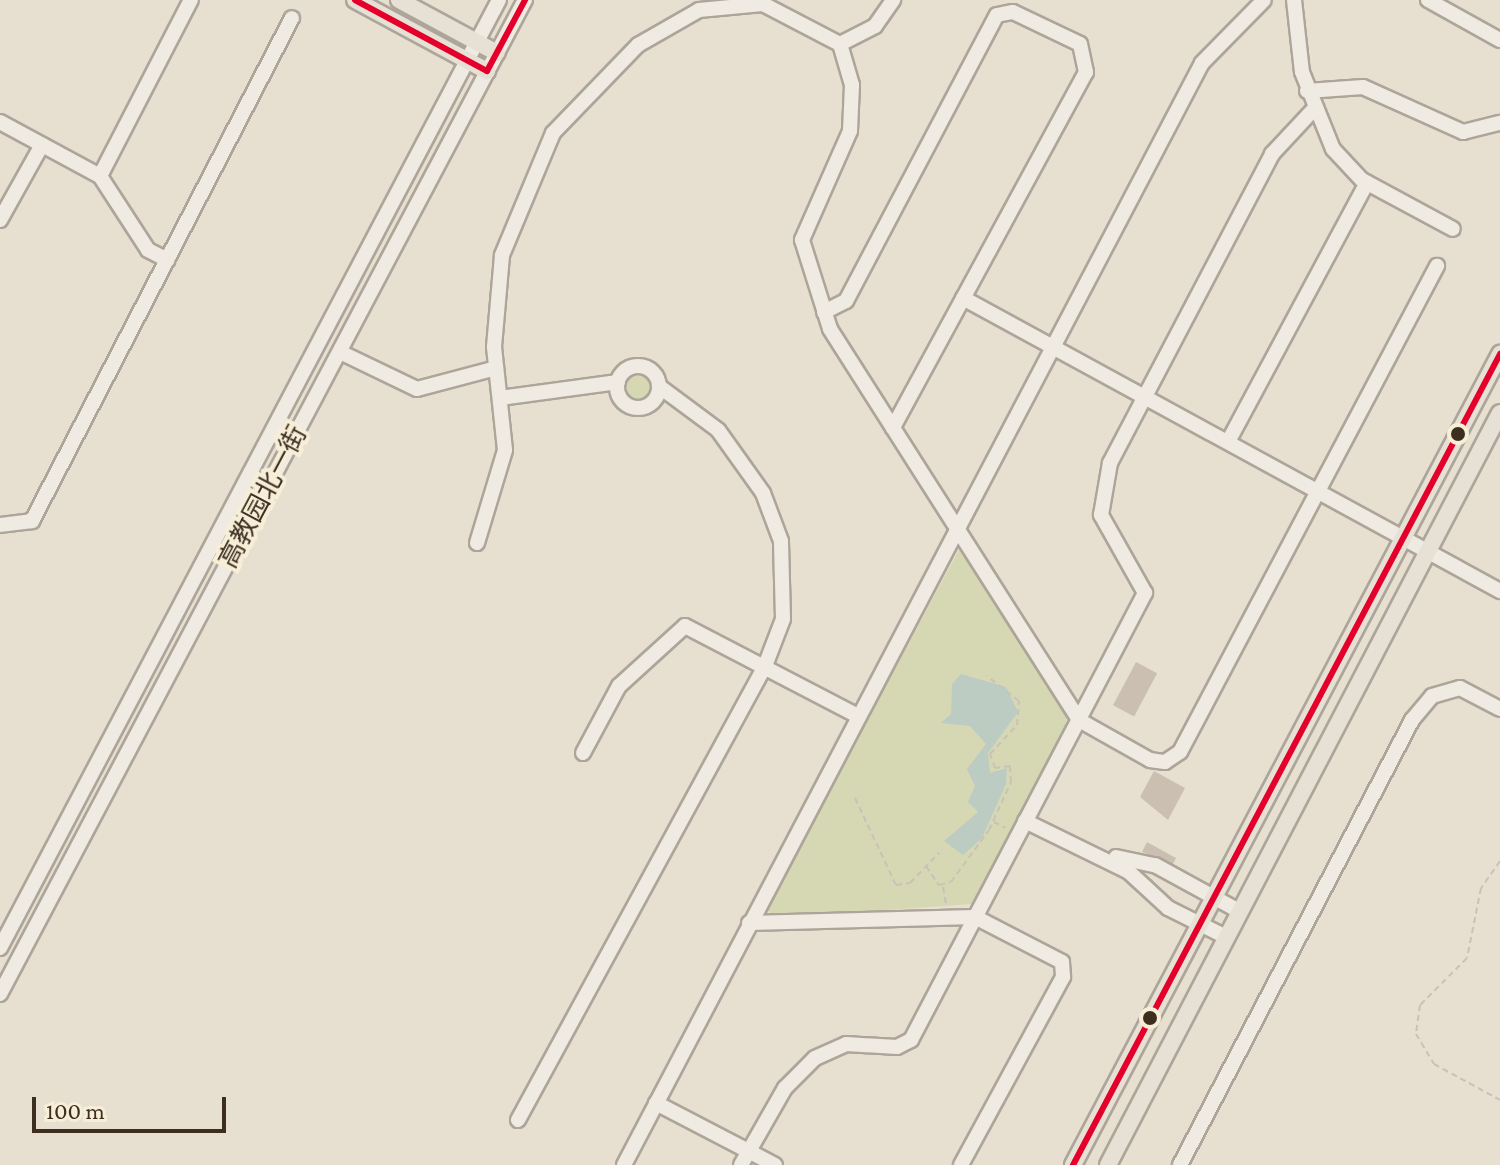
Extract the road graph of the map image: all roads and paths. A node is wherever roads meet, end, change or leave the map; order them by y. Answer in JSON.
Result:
{"nodes":[{"id":1,"x":191,"y":0,"type":"edge"},
{"id":2,"x":355,"y":0,"type":"edge"},
{"id":3,"x":399,"y":0,"type":"edge"},
{"id":4,"x":499,"y":0,"type":"edge"},
{"id":5,"x":525,"y":0,"type":"edge"},
{"id":6,"x":802,"y":0,"type":"edge"},
{"id":7,"x":893,"y":0,"type":"edge"},
{"id":8,"x":1264,"y":0,"type":"edge"},
{"id":9,"x":1294,"y":0,"type":"edge"},
{"id":10,"x":1428,"y":0,"type":"edge"},
{"id":11,"x":793,"y":15,"type":"junction"},
{"id":12,"x":292,"y":18,"type":"dead end"},
{"id":13,"x":1500,"y":40,"type":"edge"},
{"id":14,"x":476,"y":42,"type":"junction"},
{"id":15,"x":840,"y":44,"type":"junction"},
{"id":16,"x":497,"y":53,"type":"junction"},
{"id":17,"x":467,"y":60,"type":"junction"},
{"id":18,"x":487,"y":71,"type":"junction"},
{"id":19,"x":1307,"y":91,"type":"junction"},
{"id":20,"x":1313,"y":110,"type":"junction"},
{"id":21,"x":0,"y":122,"type":"edge"},
{"id":22,"x":1500,"y":123,"type":"edge"},
{"id":23,"x":42,"y":145,"type":"junction"},
{"id":24,"x":100,"y":176,"type":"junction"},
{"id":25,"x":1367,"y":183,"type":"junction"},
{"id":26,"x":0,"y":220,"type":"edge"},
{"id":27,"x":1453,"y":229,"type":"dead end"},
{"id":28,"x":168,"y":260,"type":"junction"},
{"id":29,"x":1437,"y":266,"type":"dead end"},
{"id":30,"x":963,"y":298,"type":"junction"},
{"id":31,"x":824,"y":312,"type":"junction"},
{"id":32,"x":1054,"y":347,"type":"junction"},
{"id":33,"x":340,"y":352,"type":"junction"},
{"id":34,"x":1500,"y":354,"type":"edge"},
{"id":35,"x":496,"y":368,"type":"junction"},
{"id":36,"x":618,"y":382,"type":"junction"},
{"id":37,"x":660,"y":387,"type":"junction"},
{"id":38,"x":1145,"y":395,"type":"junction"},
{"id":39,"x":500,"y":398,"type":"junction"},
{"id":40,"x":1500,"y":413,"type":"edge"},
{"id":41,"x":893,"y":428,"type":"junction"},
{"id":42,"x":1229,"y":440,"type":"junction"},
{"id":43,"x":1317,"y":490,"type":"junction"},
{"id":44,"x":0,"y":525,"type":"edge"},
{"id":45,"x":956,"y":528,"type":"junction"},
{"id":46,"x":1403,"y":539,"type":"junction"},
{"id":47,"x":477,"y":543,"type":"dead end"},
{"id":48,"x":1428,"y":552,"type":"junction"},
{"id":49,"x":1500,"y":591,"type":"edge"},
{"id":50,"x":765,"y":666,"type":"junction"},
{"id":51,"x":987,"y":676,"type":"dead end"},
{"id":52,"x":1500,"y":709,"type":"edge"},
{"id":53,"x":858,"y":716,"type":"junction"},
{"id":54,"x":1079,"y":720,"type":"junction"},
{"id":55,"x":583,"y":753,"type":"dead end"},
{"id":56,"x":855,"y":798,"type":"dead end"},
{"id":57,"x":1027,"y":818,"type":"junction"},
{"id":58,"x":939,"y":853,"type":"dead end"},
{"id":59,"x":1500,"y":861,"type":"edge"},
{"id":60,"x":926,"y":866,"type":"junction"},
{"id":61,"x":942,"y":886,"type":"junction"},
{"id":62,"x":1214,"y":898,"type":"junction"},
{"id":63,"x":1239,"y":911,"type":"junction"},
{"id":64,"x":975,"y":917,"type":"junction"},
{"id":65,"x":948,"y":918,"type":"junction"},
{"id":66,"x":749,"y":923,"type":"junction"},
{"id":67,"x":1200,"y":925,"type":"junction"},
{"id":68,"x":1226,"y":937,"type":"junction"},
{"id":69,"x":0,"y":948,"type":"edge"},
{"id":70,"x":0,"y":994,"type":"edge"},
{"id":71,"x":1500,"y":1100,"type":"edge"},
{"id":72,"x":656,"y":1103,"type":"junction"},
{"id":73,"x":518,"y":1120,"type":"dead end"},
{"id":74,"x":745,"y":1158,"type":"edge"},
{"id":75,"x":624,"y":1165,"type":"edge"},
{"id":76,"x":775,"y":1165,"type":"edge"},
{"id":77,"x":961,"y":1165,"type":"edge"},
{"id":78,"x":1073,"y":1165,"type":"edge"},
{"id":79,"x":1108,"y":1165,"type":"edge"},
{"id":80,"x":1180,"y":1165,"type":"edge"}],
"edges":[{"from":1,"to":24,"type":"street"},
{"from":2,"to":17,"type":"main road"},
{"from":3,"to":14,"type":"main road"},
{"from":4,"to":14,"type":"street","name":"高教园北一街"},
{"from":5,"to":16,"type":"street","name":"高教园北一街"},
{"from":6,"to":11,"type":"street"},
{"from":7,"to":15,"type":"street"},
{"from":8,"to":32,"type":"street"},
{"from":9,"to":19,"type":"street"},
{"from":10,"to":13,"type":"street"},
{"from":11,"to":15,"type":"street"},
{"from":11,"to":35,"type":"street"},
{"from":12,"to":28,"type":"street"},
{"from":14,"to":16,"type":"main road"},
{"from":14,"to":17,"type":"street","name":"高教园北一街"},
{"from":15,"to":31,"type":"street"},
{"from":16,"to":18,"type":"street","name":"高教园北一街"},
{"from":17,"to":18,"type":"main road"},
{"from":17,"to":69,"type":"street","name":"高教园北一街"},
{"from":18,"to":33,"type":"street","name":"高教园北一街"},
{"from":19,"to":20,"type":"street"},
{"from":19,"to":22,"type":"street"},
{"from":20,"to":25,"type":"street"},
{"from":20,"to":38,"type":"street"},
{"from":21,"to":23,"type":"street"},
{"from":23,"to":24,"type":"street"},
{"from":23,"to":26,"type":"street"},
{"from":24,"to":28,"type":"street"},
{"from":25,"to":27,"type":"street"},
{"from":25,"to":42,"type":"street"},
{"from":28,"to":44,"type":"street"},
{"from":29,"to":43,"type":"street"},
{"from":30,"to":31,"type":"street"},
{"from":30,"to":32,"type":"street"},
{"from":30,"to":41,"type":"street"},
{"from":31,"to":41,"type":"street"},
{"from":32,"to":38,"type":"street"},
{"from":32,"to":45,"type":"street"},
{"from":33,"to":35,"type":"street"},
{"from":33,"to":70,"type":"street","name":"高教园北一街"},
{"from":34,"to":46,"type":"main road"},
{"from":35,"to":39,"type":"street"},
{"from":36,"to":37,"type":"street"},
{"from":36,"to":37,"type":"street"},
{"from":36,"to":39,"type":"street"},
{"from":37,"to":50,"type":"street"},
{"from":38,"to":42,"type":"street"},
{"from":38,"to":54,"type":"street"},
{"from":39,"to":47,"type":"street"},
{"from":40,"to":48,"type":"main road"},
{"from":41,"to":45,"type":"street"},
{"from":42,"to":43,"type":"street"},
{"from":43,"to":46,"type":"street"},
{"from":43,"to":54,"type":"street"},
{"from":45,"to":53,"type":"street"},
{"from":45,"to":54,"type":"street"},
{"from":46,"to":48,"type":"street"},
{"from":46,"to":62,"type":"main road"},
{"from":48,"to":49,"type":"street"},
{"from":48,"to":63,"type":"main road"},
{"from":50,"to":53,"type":"street"},
{"from":50,"to":55,"type":"street"},
{"from":50,"to":73,"type":"street"},
{"from":51,"to":61,"type":"path"},
{"from":52,"to":80,"type":"street"},
{"from":53,"to":66,"type":"street"},
{"from":54,"to":57,"type":"street"},
{"from":56,"to":60,"type":"path"},
{"from":57,"to":62,"type":"street"},
{"from":57,"to":64,"type":"street"},
{"from":57,"to":67,"type":"street"},
{"from":58,"to":60,"type":"path"},
{"from":59,"to":71,"type":"path"},
{"from":60,"to":61,"type":"path"},
{"from":61,"to":65,"type":"path"},
{"from":62,"to":63,"type":"street"},
{"from":62,"to":67,"type":"main road"},
{"from":63,"to":68,"type":"main road"},
{"from":64,"to":65,"type":"street"},
{"from":64,"to":74,"type":"street"},
{"from":64,"to":77,"type":"street"},
{"from":65,"to":66,"type":"street"},
{"from":66,"to":72,"type":"street"},
{"from":67,"to":68,"type":"street"},
{"from":67,"to":78,"type":"main road"},
{"from":68,"to":79,"type":"main road"},
{"from":72,"to":74,"type":"street"},
{"from":72,"to":75,"type":"street"},
{"from":74,"to":76,"type":"street"}]}
